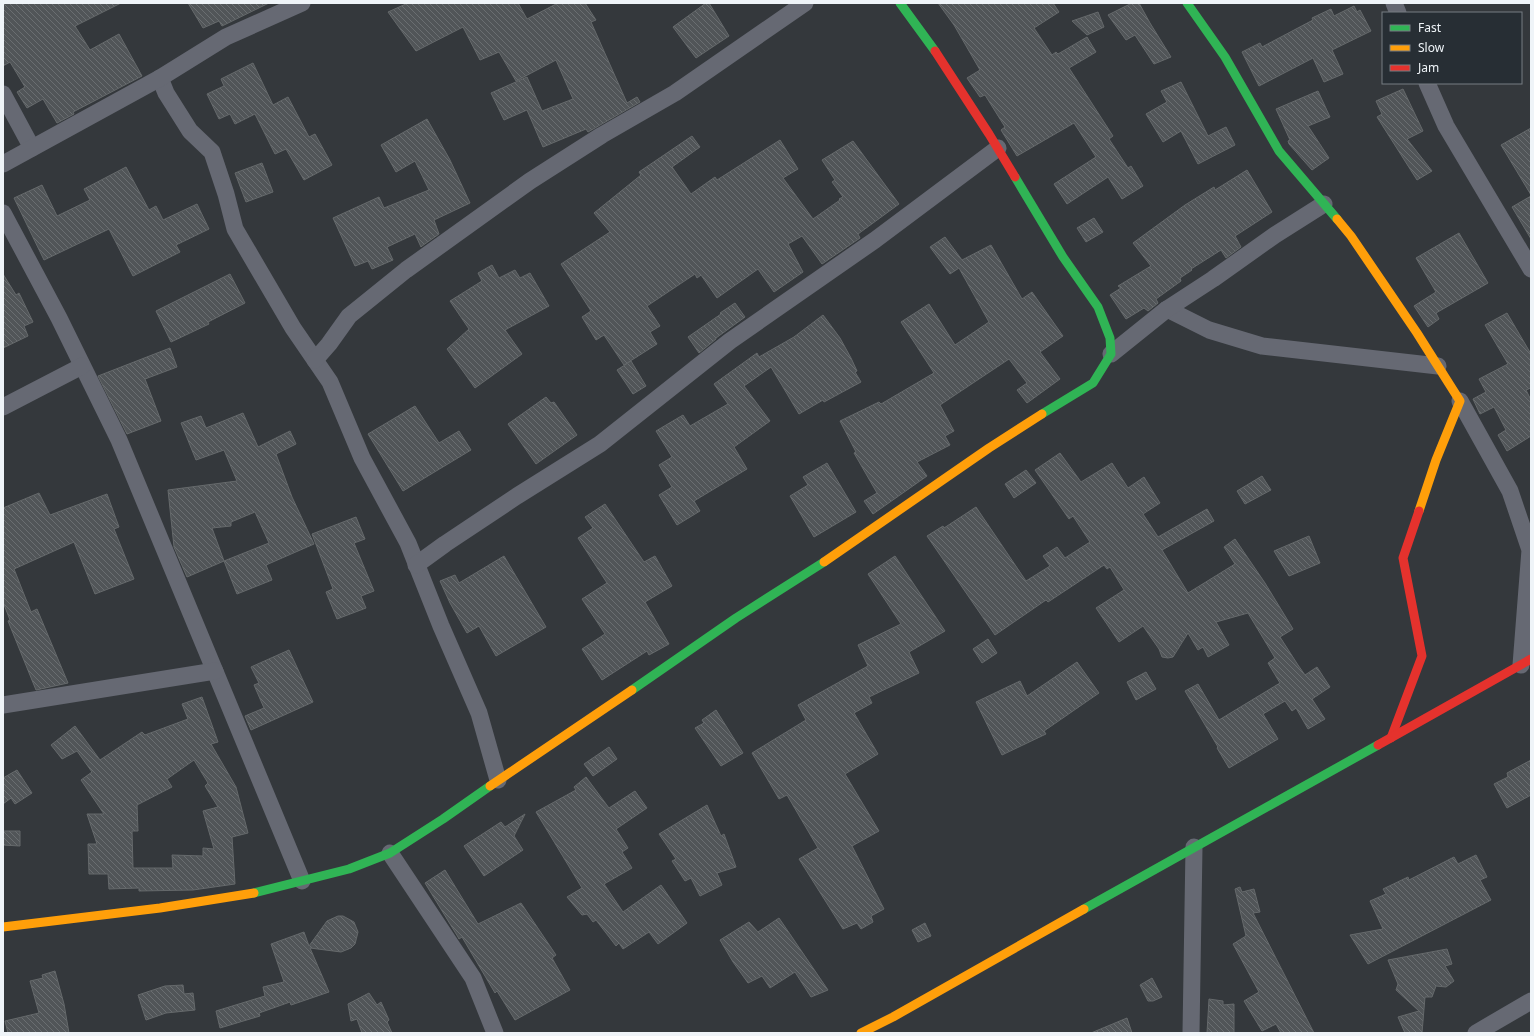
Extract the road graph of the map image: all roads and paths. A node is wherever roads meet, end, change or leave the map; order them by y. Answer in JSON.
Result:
{"nodes":[{"id":1,"x":302,"y":3,"type":"edge"},
{"id":2,"x":806,"y":3,"type":"edge"},
{"id":3,"x":900,"y":3,"type":"edge"},
{"id":4,"x":1187,"y":3,"type":"edge"},
{"id":5,"x":160,"y":78,"type":"junction"},
{"id":6,"x":1427,"y":84,"type":"edge"},
{"id":7,"x":3,"y":94,"type":"edge"},
{"id":8,"x":32,"y":148,"type":"junction"},
{"id":9,"x":998,"y":148,"type":"junction"},
{"id":10,"x":3,"y":164,"type":"edge"},
{"id":11,"x":1324,"y":204,"type":"junction"},
{"id":12,"x":3,"y":212,"type":"edge"},
{"id":13,"x":1531,"y":269,"type":"edge"},
{"id":14,"x":1167,"y":309,"type":"junction"},
{"id":15,"x":1111,"y":354,"type":"junction"},
{"id":16,"x":315,"y":360,"type":"junction"},
{"id":17,"x":82,"y":366,"type":"junction"},
{"id":18,"x":1438,"y":366,"type":"junction"},
{"id":19,"x":1460,"y":401,"type":"junction"},
{"id":20,"x":3,"y":407,"type":"edge"},
{"id":21,"x":416,"y":565,"type":"junction"},
{"id":22,"x":1526,"y":662,"type":"edge"},
{"id":23,"x":215,"y":671,"type":"junction"},
{"id":24,"x":3,"y":705,"type":"edge"},
{"id":25,"x":1392,"y":738,"type":"junction"},
{"id":26,"x":498,"y":780,"type":"junction"},
{"id":27,"x":1194,"y":847,"type":"junction"},
{"id":28,"x":390,"y":853,"type":"junction"},
{"id":29,"x":302,"y":882,"type":"junction"},
{"id":30,"x":3,"y":927,"type":"edge"},
{"id":31,"x":1531,"y":1001,"type":"edge"},
{"id":32,"x":495,"y":1033,"type":"edge"},
{"id":33,"x":860,"y":1033,"type":"edge"},
{"id":34,"x":1191,"y":1033,"type":"edge"},
{"id":35,"x":1476,"y":1033,"type":"edge"}],
"edges":[{"from":1,"to":5,"type":"street"},
{"from":2,"to":16,"type":"street"},
{"from":3,"to":9,"type":"street"},
{"from":4,"to":11,"type":"street"},
{"from":5,"to":8,"type":"street"},
{"from":5,"to":16,"type":"street"},
{"from":6,"to":13,"type":"street"},
{"from":7,"to":8,"type":"street"},
{"from":8,"to":10,"type":"street"},
{"from":9,"to":15,"type":"street"},
{"from":9,"to":21,"type":"street"},
{"from":11,"to":14,"type":"street"},
{"from":11,"to":18,"type":"street"},
{"from":12,"to":17,"type":"street"},
{"from":14,"to":15,"type":"street"},
{"from":14,"to":18,"type":"street"},
{"from":15,"to":26,"type":"street"},
{"from":16,"to":21,"type":"street"},
{"from":17,"to":20,"type":"street"},
{"from":17,"to":23,"type":"street"},
{"from":18,"to":19,"type":"street"},
{"from":19,"to":22,"type":"street"},
{"from":19,"to":25,"type":"street"},
{"from":21,"to":26,"type":"street"},
{"from":22,"to":25,"type":"street"},
{"from":23,"to":24,"type":"street"},
{"from":23,"to":29,"type":"street"},
{"from":25,"to":27,"type":"street"},
{"from":26,"to":28,"type":"street"},
{"from":27,"to":33,"type":"street"},
{"from":27,"to":34,"type":"street"},
{"from":28,"to":29,"type":"street"},
{"from":28,"to":32,"type":"street"},
{"from":29,"to":30,"type":"street"},
{"from":31,"to":35,"type":"street"}]}
